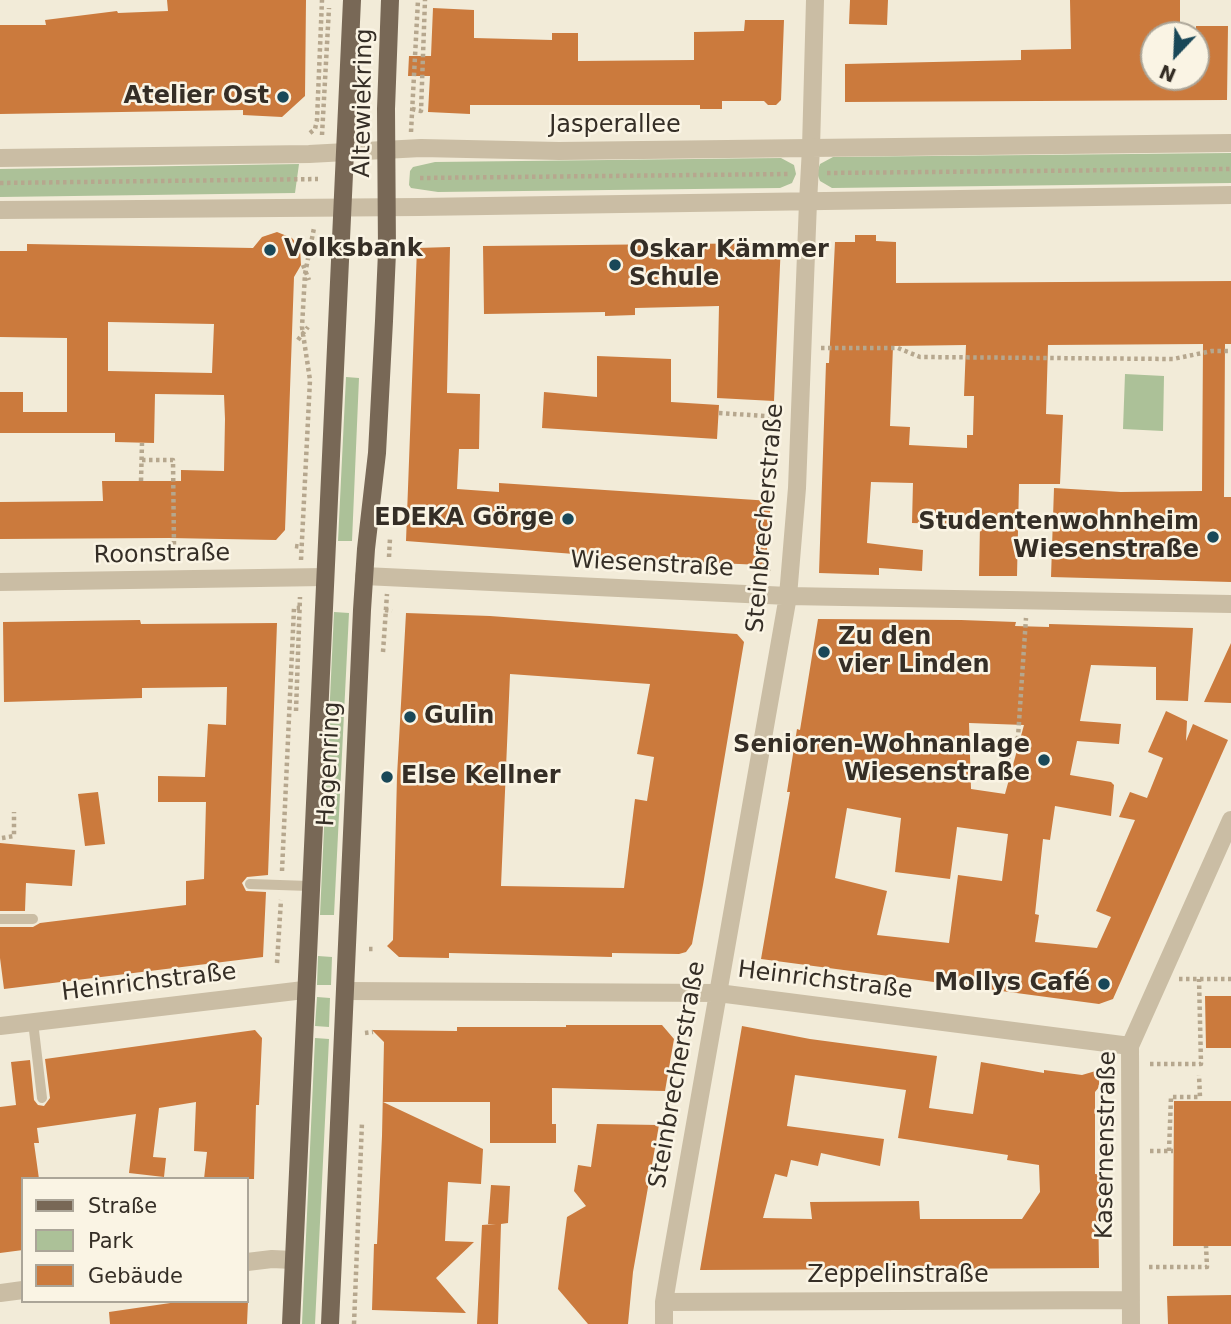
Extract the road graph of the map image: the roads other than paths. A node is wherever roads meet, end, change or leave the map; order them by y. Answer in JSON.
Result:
{"nodes":[{"id":1,"x":352,"y":0,"type":"edge"},
{"id":2,"x":390,"y":0,"type":"edge"},
{"id":3,"x":815,"y":0,"type":"edge"},
{"id":4,"x":1231,"y":143,"type":"edge"},
{"id":5,"x":811,"y":148,"type":"junction"},
{"id":6,"x":386,"y":150,"type":"junction"},
{"id":7,"x":344,"y":152,"type":"junction"},
{"id":8,"x":0,"y":158,"type":"edge"},
{"id":9,"x":1231,"y":195,"type":"edge"},
{"id":10,"x":808,"y":202,"type":"junction"},
{"id":11,"x":341,"y":207,"type":"junction"},
{"id":12,"x":387,"y":207,"type":"junction"},
{"id":13,"x":0,"y":210,"type":"edge"},
{"id":14,"x":364,"y":576,"type":"junction"},
{"id":15,"x":324,"y":577,"type":"junction"},
{"id":16,"x":0,"y":582,"type":"edge"},
{"id":17,"x":788,"y":596,"type":"junction"},
{"id":18,"x":1231,"y":604,"type":"edge"},
{"id":19,"x":1231,"y":820,"type":"edge"},
{"id":20,"x":250,"y":884,"type":"dead end"},
{"id":21,"x":309,"y":886,"type":"junction"},
{"id":22,"x":0,"y":919,"type":"edge"},
{"id":23,"x":33,"y":919,"type":"dead end"},
{"id":24,"x":304,"y":990,"type":"junction"},
{"id":25,"x":345,"y":991,"type":"junction"},
{"id":26,"x":718,"y":993,"type":"junction"},
{"id":27,"x":1,"y":1022,"type":"edge"},
{"id":28,"x":33,"y":1022,"type":"junction"},
{"id":29,"x":1130,"y":1054,"type":"junction"},
{"id":30,"x":42,"y":1098,"type":"dead end"},
{"id":31,"x":293,"y":1260,"type":"junction"},
{"id":32,"x":248,"y":1262,"type":"edge"},
{"id":33,"x":21,"y":1290,"type":"edge"},
{"id":34,"x":0,"y":1293,"type":"edge"},
{"id":35,"x":1131,"y":1300,"type":"junction"},
{"id":36,"x":664,"y":1302,"type":"junction"},
{"id":37,"x":290,"y":1324,"type":"edge"},
{"id":38,"x":330,"y":1324,"type":"edge"},
{"id":39,"x":664,"y":1324,"type":"edge"},
{"id":40,"x":1131,"y":1324,"type":"edge"}],
"edges":[{"from":1,"to":7,"type":"main road","name":"Altewiekring"},
{"from":2,"to":6,"type":"main road","name":"Altewiekring"},
{"from":3,"to":5,"type":"street","name":"Steinbrecherstraße"},
{"from":4,"to":5,"type":"street","name":"Jasperallee"},
{"from":5,"to":6,"type":"street","name":"Jasperallee"},
{"from":5,"to":10,"type":"street","name":"Steinbrecherstraße"},
{"from":6,"to":7,"type":"street","name":"Jasperallee"},
{"from":6,"to":12,"type":"main road","name":"Altewiekring"},
{"from":7,"to":8,"type":"street","name":"Jasperallee"},
{"from":7,"to":11,"type":"main road","name":"Altewiekring"},
{"from":9,"to":10,"type":"street"},
{"from":10,"to":12,"type":"street"},
{"from":10,"to":17,"type":"street","name":"Steinbrecherstraße"},
{"from":11,"to":12,"type":"street"},
{"from":11,"to":13,"type":"street"},
{"from":11,"to":15,"type":"main road","name":"Hagenring"},
{"from":12,"to":14,"type":"main road","name":"Hagenring"},
{"from":14,"to":17,"type":"street","name":"Wiesenstraße"},
{"from":14,"to":25,"type":"main road","name":"Hagenring"},
{"from":15,"to":16,"type":"street","name":"Roonstraße"},
{"from":15,"to":21,"type":"main road","name":"Hagenring"},
{"from":17,"to":18,"type":"street","name":"Wiesenstraße"},
{"from":17,"to":26,"type":"street","name":"Steinbrecherstraße"},
{"from":19,"to":29,"type":"street","name":"Kasernenstraße"},
{"from":20,"to":21,"type":"lane"},
{"from":21,"to":24,"type":"main road","name":"Hagenring"},
{"from":22,"to":23,"type":"lane"},
{"from":24,"to":28,"type":"street","name":"Heinrichstraße"},
{"from":24,"to":31,"type":"main road","name":"Hagenring"},
{"from":25,"to":26,"type":"street","name":"Heinrichstraße"},
{"from":25,"to":38,"type":"main road","name":"Hagenring"},
{"from":26,"to":29,"type":"street","name":"Heinrichstraße"},
{"from":26,"to":36,"type":"street","name":"Steinbrecherstraße"},
{"from":27,"to":28,"type":"street","name":"Heinrichstraße"},
{"from":28,"to":30,"type":"lane"},
{"from":29,"to":35,"type":"street","name":"Kasernenstraße"},
{"from":31,"to":32,"type":"street"},
{"from":31,"to":37,"type":"main road","name":"Hagenring"},
{"from":33,"to":34,"type":"street"},
{"from":35,"to":36,"type":"street","name":"Zeppelinstraße"},
{"from":35,"to":40,"type":"street","name":"Kasernenstraße"},
{"from":36,"to":39,"type":"street","name":"Steinbrecherstraße"}]}
